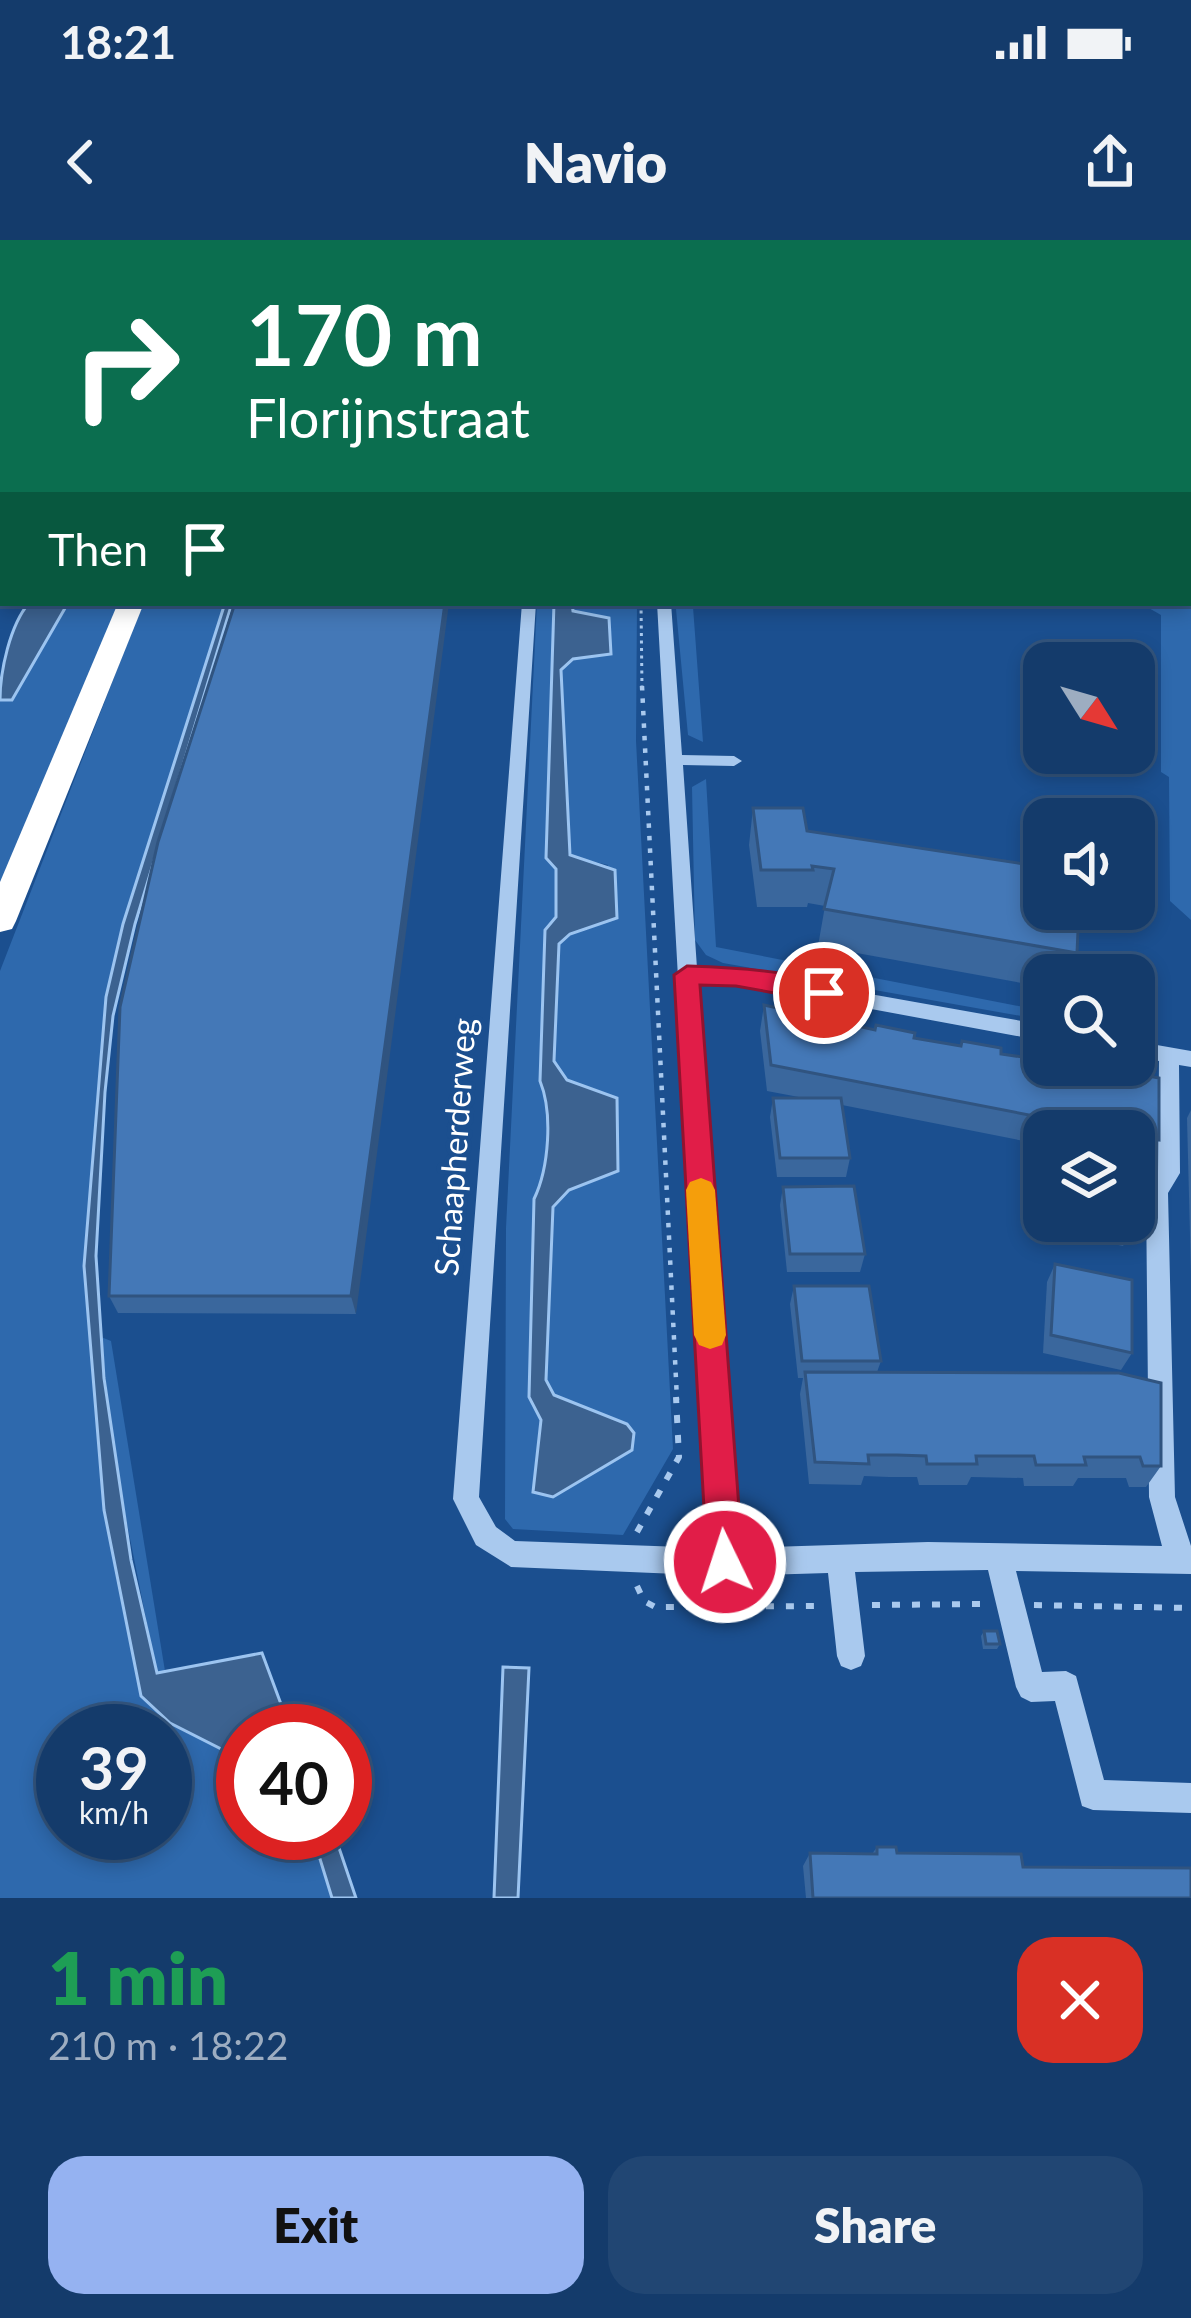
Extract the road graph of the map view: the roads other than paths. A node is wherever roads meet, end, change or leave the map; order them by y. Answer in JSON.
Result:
{"nodes":[{"id":1,"x":130,"y":606,"type":"edge"},
{"id":2,"x":529,"y":606,"type":"edge"},
{"id":3,"x":664,"y":606,"type":"edge"},
{"id":4,"x":674,"y":760,"type":"junction"},
{"id":5,"x":734,"y":761,"type":"dead end"},
{"id":6,"x":0,"y":921,"type":"edge"},
{"id":7,"x":687,"y":975,"type":"junction"},
{"id":8,"x":1023,"y":1029,"type":"edge"},
{"id":9,"x":1180,"y":1057,"type":"edge"},
{"id":10,"x":840,"y":1558,"type":"junction"},
{"id":11,"x":999,"y":1558,"type":"junction"},
{"id":12,"x":1185,"y":1560,"type":"edge"},
{"id":13,"x":725,"y":1562,"type":"junction"},
{"id":14,"x":851,"y":1656,"type":"dead end"},
{"id":15,"x":1191,"y":1798,"type":"edge"}],
"edges":[{"from":1,"to":6,"type":"highway"},
{"from":2,"to":13,"type":"street","name":"Schaapherderweg"},
{"from":3,"to":4,"type":"street"},
{"from":4,"to":5,"type":"street"},
{"from":4,"to":7,"type":"street"},
{"from":7,"to":8,"type":"street"},
{"from":7,"to":13,"type":"street"},
{"from":9,"to":12,"type":"street"},
{"from":10,"to":11,"type":"street","name":"Schaapherderweg"},
{"from":10,"to":13,"type":"street","name":"Schaapherderweg"},
{"from":10,"to":14,"type":"street"},
{"from":11,"to":12,"type":"street","name":"Schaapherderweg"},
{"from":11,"to":15,"type":"street"}]}
